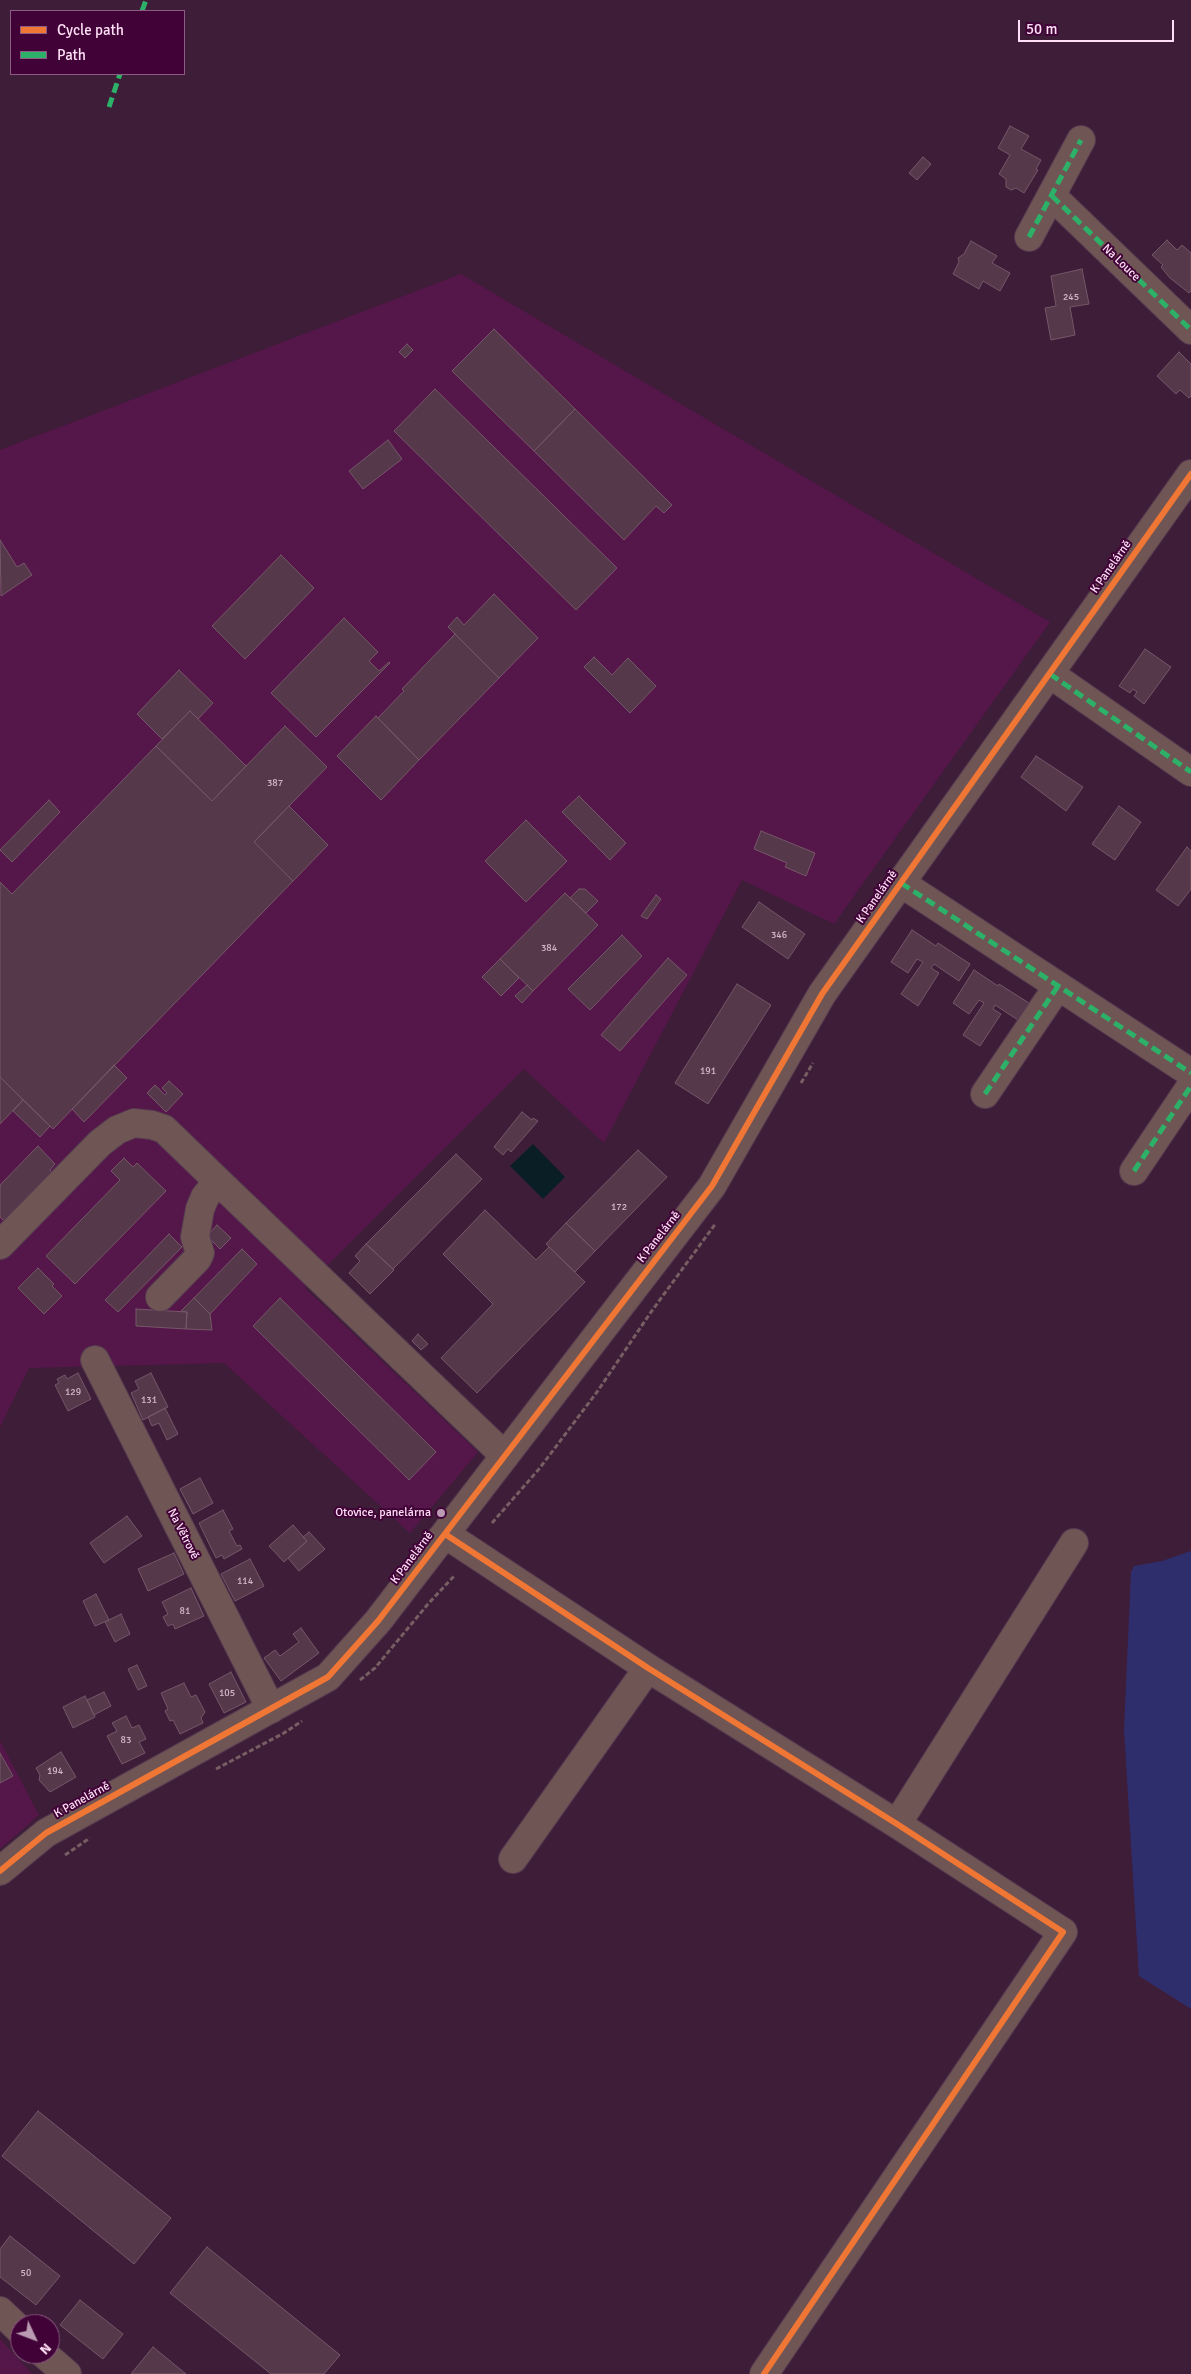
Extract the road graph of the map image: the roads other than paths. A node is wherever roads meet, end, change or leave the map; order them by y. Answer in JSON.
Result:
{"nodes":[{"id":1,"x":1081,"y":140,"type":"dead end"},
{"id":2,"x":1052,"y":196,"type":"junction"},
{"id":3,"x":1029,"y":237,"type":"dead end"},
{"id":4,"x":1191,"y":330,"type":"edge"},
{"id":5,"x":1191,"y":474,"type":"edge"},
{"id":6,"x":1050,"y":674,"type":"junction"},
{"id":7,"x":1190,"y":769,"type":"edge"},
{"id":8,"x":901,"y":883,"type":"junction"},
{"id":9,"x":1058,"y":986,"type":"junction"},
{"id":10,"x":1191,"y":1073,"type":"edge"},
{"id":11,"x":1191,"y":1086,"type":"edge"},
{"id":12,"x":985,"y":1094,"type":"dead end"},
{"id":13,"x":1134,"y":1171,"type":"dead end"},
{"id":14,"x":222,"y":1186,"type":"junction"},
{"id":15,"x":3,"y":1235,"type":"edge"},
{"id":16,"x":160,"y":1297,"type":"dead end"},
{"id":17,"x":95,"y":1360,"type":"dead end"},
{"id":18,"x":505,"y":1456,"type":"junction"},
{"id":19,"x":445,"y":1534,"type":"junction"},
{"id":20,"x":1074,"y":1542,"type":"dead end"},
{"id":21,"x":648,"y":1668,"type":"junction"},
{"id":22,"x":271,"y":1708,"type":"junction"},
{"id":23,"x":897,"y":1824,"type":"junction"},
{"id":24,"x":513,"y":1859,"type":"dead end"},
{"id":25,"x":0,"y":1871,"type":"edge"},
{"id":26,"x":0,"y":2311,"type":"edge"},
{"id":27,"x":10,"y":2320,"type":"edge"},
{"id":28,"x":56,"y":2364,"type":"edge"},
{"id":29,"x":67,"y":2374,"type":"edge"},
{"id":30,"x":764,"y":2374,"type":"edge"}],
"edges":[{"from":1,"to":2,"type":"street"},
{"from":2,"to":3,"type":"street"},
{"from":2,"to":4,"type":"street","name":"Na Louce"},
{"from":5,"to":6,"type":"street","name":"K Panelárně"},
{"from":6,"to":7,"type":"street"},
{"from":6,"to":8,"type":"street","name":"K Panelárně"},
{"from":8,"to":9,"type":"street"},
{"from":8,"to":18,"type":"street","name":"K Panelárně"},
{"from":9,"to":10,"type":"street"},
{"from":9,"to":12,"type":"street"},
{"from":11,"to":13,"type":"street"},
{"from":14,"to":15,"type":"street"},
{"from":14,"to":16,"type":"street"},
{"from":14,"to":18,"type":"street"},
{"from":17,"to":22,"type":"street","name":"Na Větrově"},
{"from":18,"to":19,"type":"street","name":"K Panelárně"},
{"from":19,"to":21,"type":"street"},
{"from":19,"to":22,"type":"street","name":"K Panelárně"},
{"from":20,"to":23,"type":"street"},
{"from":21,"to":23,"type":"street"},
{"from":21,"to":24,"type":"street"},
{"from":22,"to":25,"type":"street","name":"K Panelárně"},
{"from":23,"to":30,"type":"street"},
{"from":26,"to":27,"type":"street"},
{"from":28,"to":29,"type":"street"}]}
